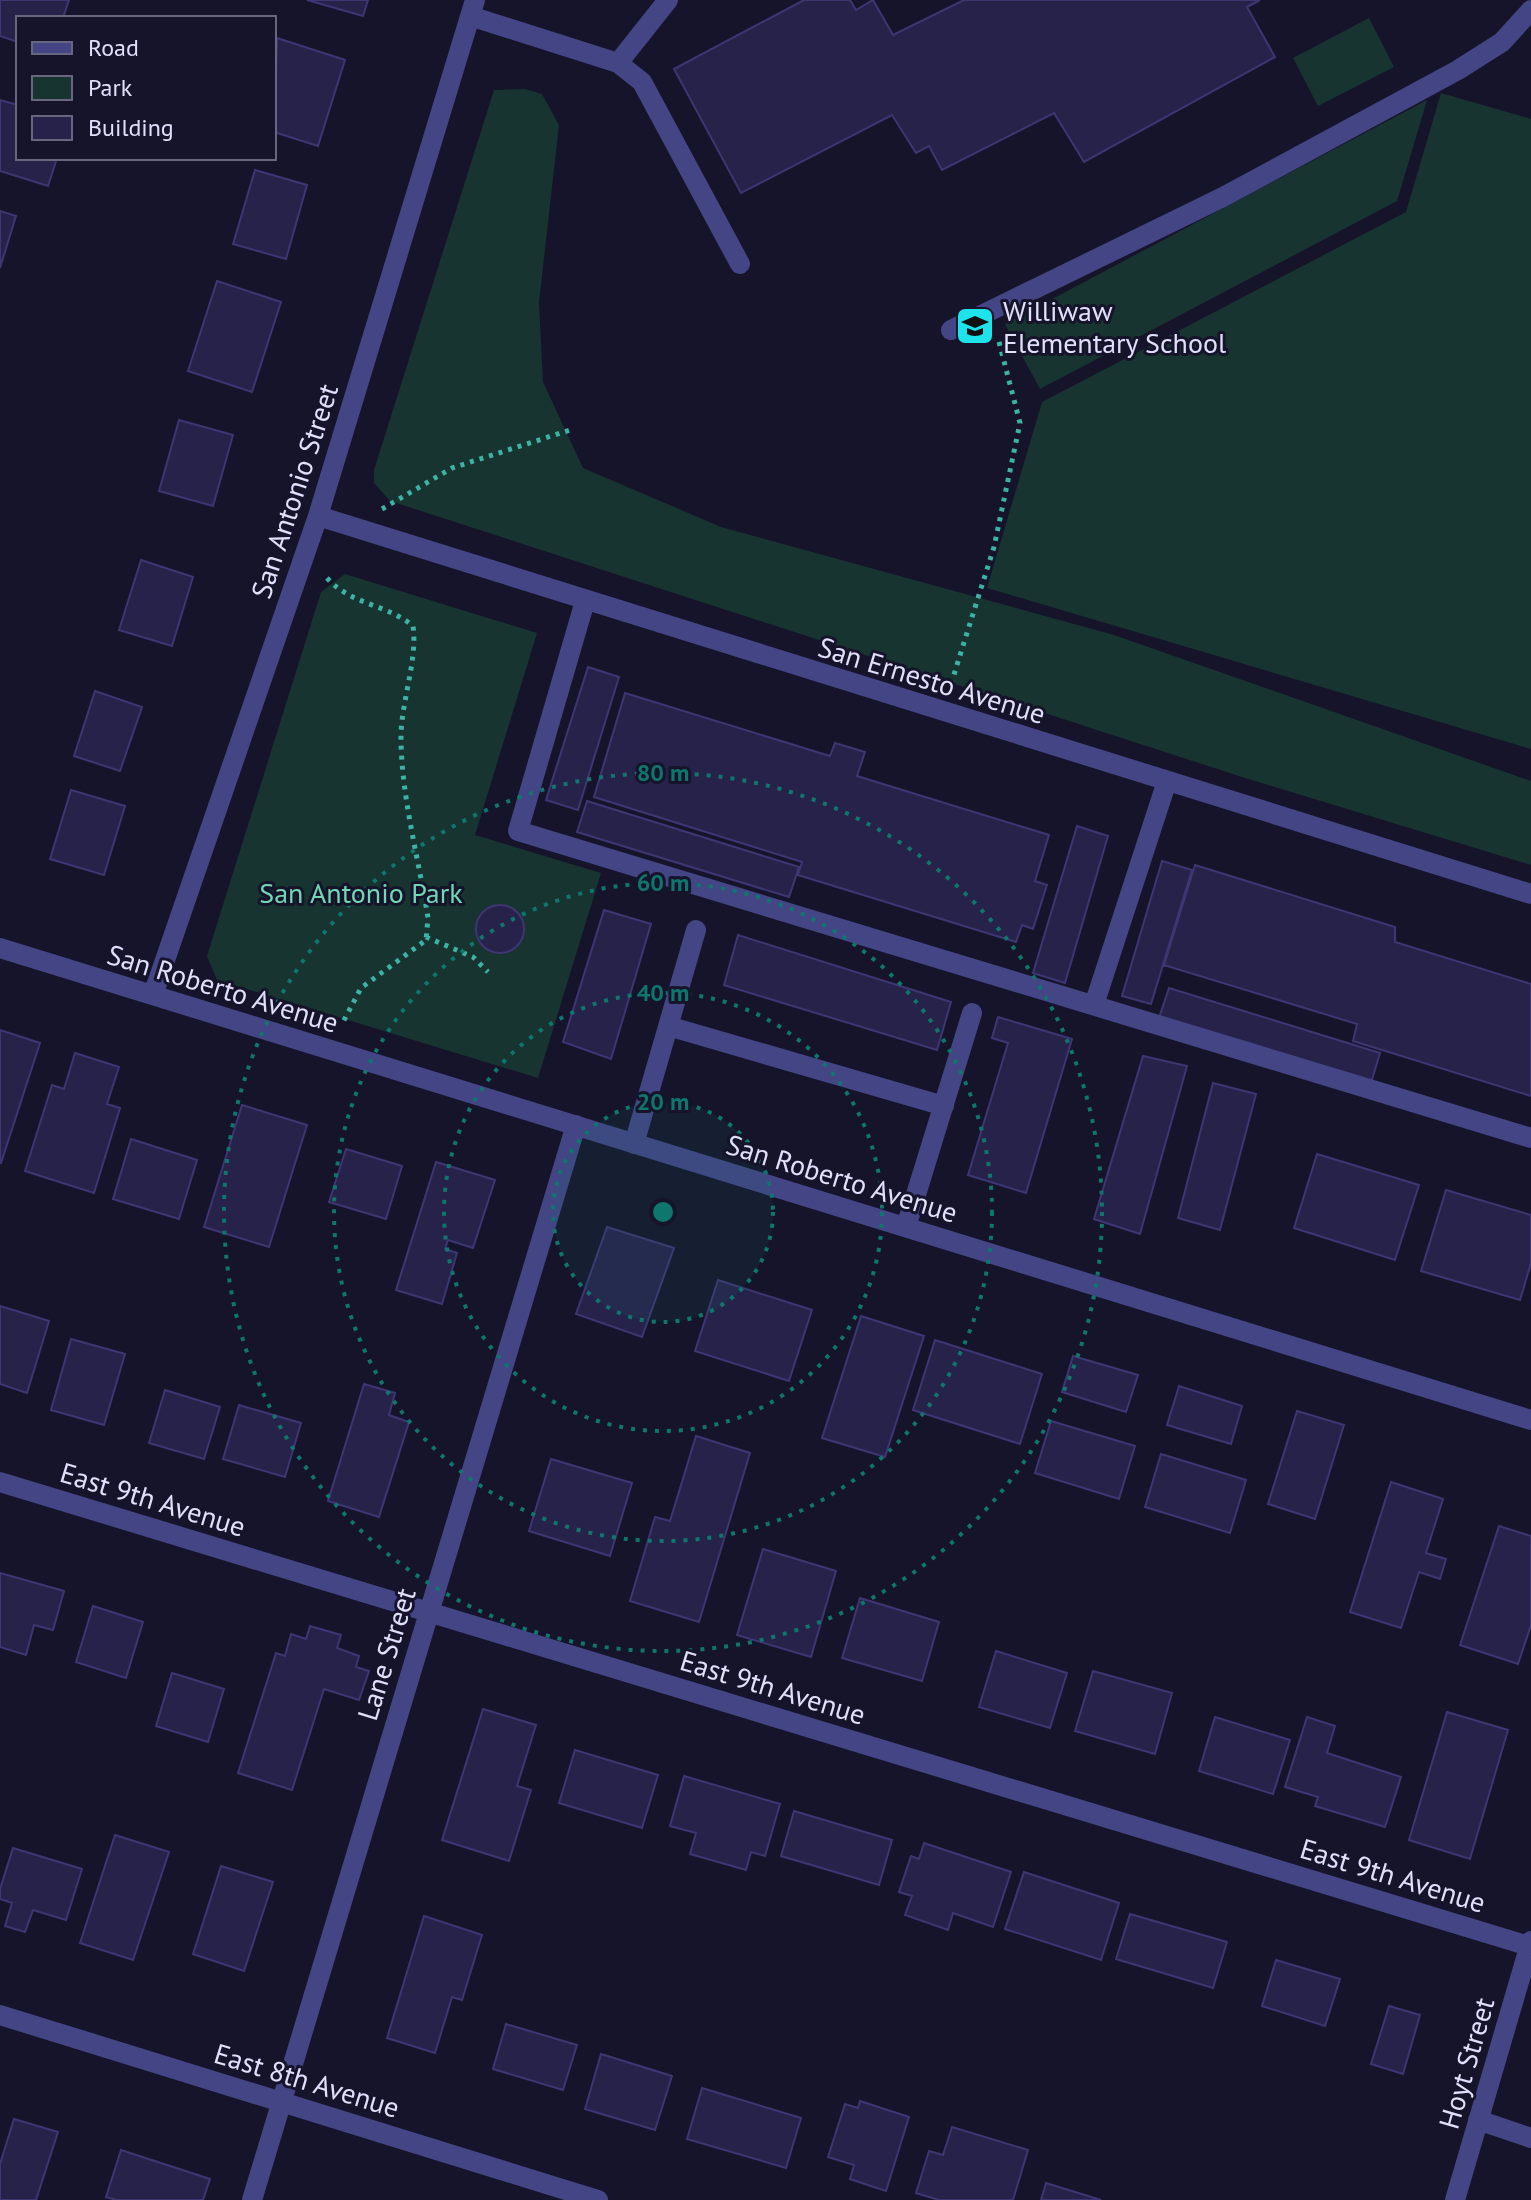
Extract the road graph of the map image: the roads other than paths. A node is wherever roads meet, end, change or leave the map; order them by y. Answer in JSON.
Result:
{"nodes":[{"id":1,"x":668,"y":0,"type":"edge"},
{"id":2,"x":472,"y":8,"type":"edge"},
{"id":3,"x":1531,"y":10,"type":"edge"},
{"id":4,"x":618,"y":63,"type":"junction"},
{"id":5,"x":740,"y":264,"type":"dead end"},
{"id":6,"x":951,"y":330,"type":"dead end"},
{"id":7,"x":318,"y":516,"type":"junction"},
{"id":8,"x":585,"y":601,"type":"junction"},
{"id":9,"x":1167,"y":781,"type":"junction"},
{"id":10,"x":1531,"y":894,"type":"edge"},
{"id":11,"x":696,"y":930,"type":"dead end"},
{"id":12,"x":0,"y":948,"type":"edge"},
{"id":13,"x":153,"y":995,"type":"junction"},
{"id":14,"x":1094,"y":1005,"type":"junction"},
{"id":15,"x":972,"y":1013,"type":"dead end"},
{"id":16,"x":668,"y":1026,"type":"junction"},
{"id":17,"x":944,"y":1106,"type":"junction"},
{"id":18,"x":576,"y":1125,"type":"junction"},
{"id":19,"x":1531,"y":1138,"type":"edge"},
{"id":20,"x":634,"y":1144,"type":"junction"},
{"id":21,"x":906,"y":1227,"type":"junction"},
{"id":22,"x":1531,"y":1420,"type":"edge"},
{"id":23,"x":0,"y":1482,"type":"edge"},
{"id":24,"x":428,"y":1611,"type":"junction"},
{"id":25,"x":1530,"y":1944,"type":"edge"},
{"id":26,"x":0,"y":2015,"type":"edge"},
{"id":27,"x":283,"y":2101,"type":"junction"},
{"id":28,"x":1478,"y":2120,"type":"junction"},
{"id":29,"x":1531,"y":2138,"type":"edge"},
{"id":30,"x":252,"y":2200,"type":"edge"},
{"id":31,"x":598,"y":2200,"type":"edge"},
{"id":32,"x":1455,"y":2200,"type":"edge"}],
"edges":[{"from":1,"to":4,"type":"street"},
{"from":2,"to":4,"type":"street"},
{"from":2,"to":7,"type":"street","name":"San Antonio Street"},
{"from":3,"to":6,"type":"street"},
{"from":4,"to":5,"type":"street"},
{"from":7,"to":8,"type":"street","name":"San Ernesto Avenue"},
{"from":7,"to":13,"type":"street","name":"San Antonio Street"},
{"from":8,"to":9,"type":"street","name":"San Ernesto Avenue"},
{"from":8,"to":14,"type":"street"},
{"from":9,"to":10,"type":"street","name":"San Ernesto Avenue"},
{"from":9,"to":14,"type":"street"},
{"from":11,"to":16,"type":"street"},
{"from":12,"to":13,"type":"street","name":"San Roberto Avenue"},
{"from":13,"to":18,"type":"street","name":"San Roberto Avenue"},
{"from":14,"to":19,"type":"street"},
{"from":15,"to":17,"type":"street"},
{"from":16,"to":17,"type":"street"},
{"from":16,"to":20,"type":"street"},
{"from":17,"to":21,"type":"street"},
{"from":18,"to":20,"type":"street","name":"San Roberto Avenue"},
{"from":18,"to":24,"type":"street","name":"Lane Street"},
{"from":20,"to":21,"type":"street","name":"San Roberto Avenue"},
{"from":21,"to":22,"type":"street","name":"San Roberto Avenue"},
{"from":23,"to":24,"type":"street","name":"East 9th Avenue"},
{"from":24,"to":25,"type":"street","name":"East 9th Avenue"},
{"from":24,"to":27,"type":"street","name":"Lane Street"},
{"from":25,"to":28,"type":"street","name":"Hoyt Street"},
{"from":26,"to":27,"type":"street","name":"East 8th Avenue"},
{"from":27,"to":30,"type":"street","name":"Lane Street"},
{"from":27,"to":31,"type":"street","name":"East 8th Avenue"},
{"from":28,"to":29,"type":"street"},
{"from":28,"to":32,"type":"street","name":"Hoyt Street"}]}
